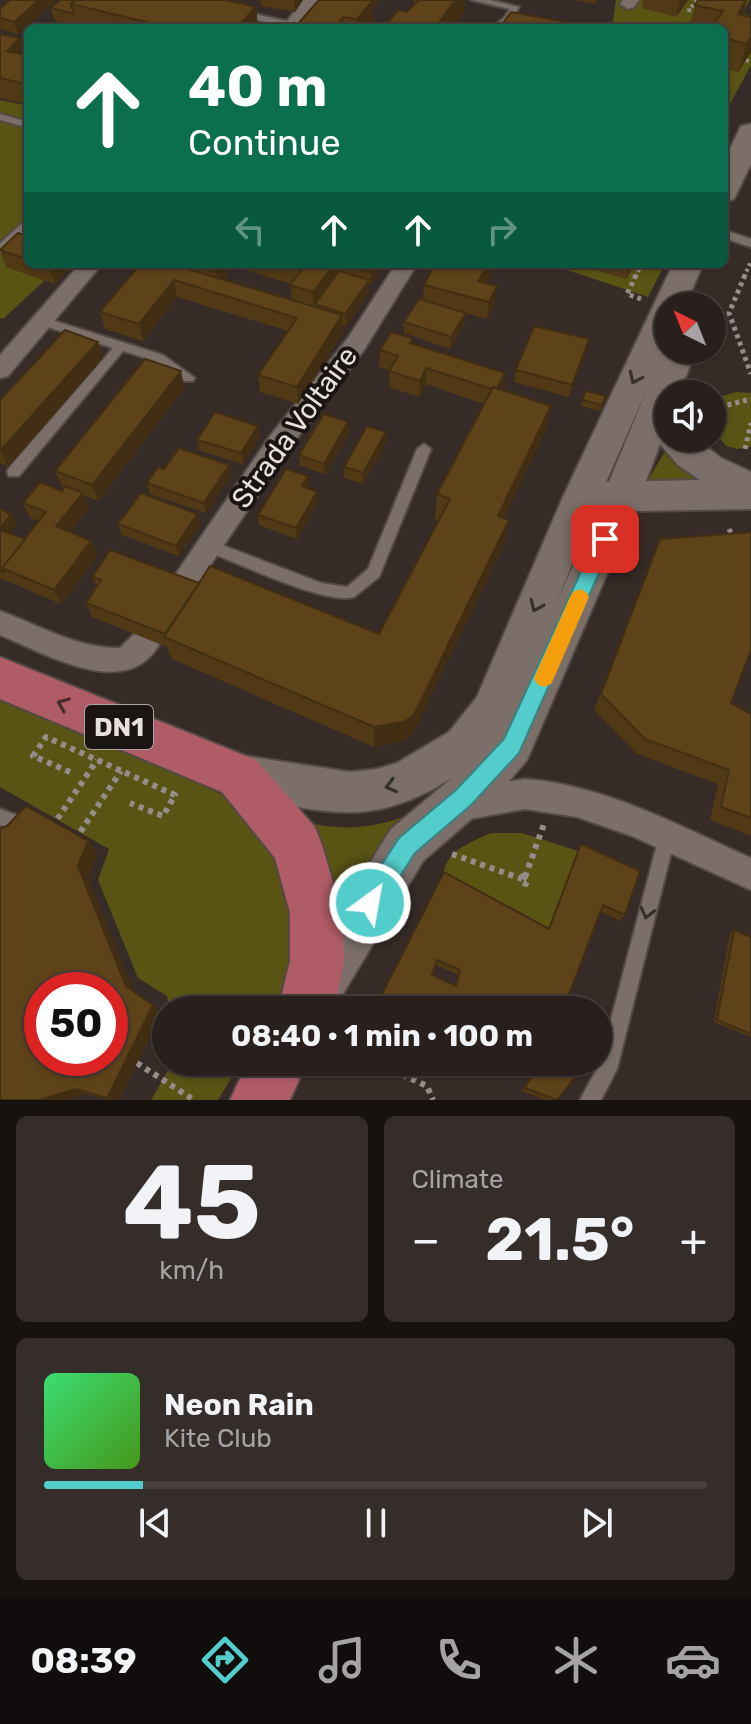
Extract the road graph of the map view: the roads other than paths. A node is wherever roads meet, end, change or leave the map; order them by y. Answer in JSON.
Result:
{"nodes":[{"id":1,"x":312,"y":0,"type":"edge"},
{"id":2,"x":475,"y":0,"type":"edge"},
{"id":3,"x":517,"y":4,"type":"edge"},
{"id":4,"x":234,"y":13,"type":"edge"},
{"id":5,"x":279,"y":24,"type":"edge"},
{"id":6,"x":293,"y":24,"type":"edge"},
{"id":7,"x":502,"y":24,"type":"edge"},
{"id":8,"x":0,"y":117,"type":"edge"},
{"id":9,"x":24,"y":124,"type":"edge"},
{"id":10,"x":751,"y":132,"type":"edge"},
{"id":11,"x":729,"y":177,"type":"edge"},
{"id":12,"x":24,"y":226,"type":"edge"},
{"id":13,"x":728,"y":235,"type":"edge"},
{"id":14,"x":751,"y":243,"type":"edge"},
{"id":15,"x":0,"y":249,"type":"edge"},
{"id":16,"x":88,"y":268,"type":"edge"},
{"id":17,"x":404,"y":268,"type":"edge"},
{"id":18,"x":686,"y":268,"type":"edge"},
{"id":19,"x":710,"y":268,"type":"edge"},
{"id":20,"x":671,"y":292,"type":"edge"},
{"id":21,"x":701,"y":292,"type":"edge"},
{"id":22,"x":42,"y":321,"type":"junction"},
{"id":23,"x":654,"y":326,"type":"edge"},
{"id":24,"x":121,"y":346,"type":"junction"},
{"id":25,"x":0,"y":370,"type":"edge"},
{"id":26,"x":674,"y":370,"type":"edge"},
{"id":27,"x":189,"y":378,"type":"dead end"},
{"id":28,"x":424,"y":449,"type":"dead end"},
{"id":29,"x":686,"y":452,"type":"edge"},
{"id":30,"x":14,"y":472,"type":"dead end"},
{"id":31,"x":751,"y":487,"type":"edge"},
{"id":32,"x":751,"y":494,"type":"edge"},
{"id":33,"x":581,"y":497,"type":"junction"},
{"id":34,"x":620,"y":498,"type":"junction"},
{"id":35,"x":209,"y":546,"type":"junction"},
{"id":36,"x":180,"y":589,"type":"edge"},
{"id":37,"x":0,"y":623,"type":"edge"},
{"id":38,"x":148,"y":639,"type":"edge"},
{"id":39,"x":0,"y":678,"type":"edge"},
{"id":40,"x":239,"y":776,"type":"junction"},
{"id":41,"x":442,"y":788,"type":"junction"},
{"id":42,"x":667,"y":837,"type":"junction"},
{"id":43,"x":751,"y":874,"type":"edge"},
{"id":44,"x":309,"y":996,"type":"edge"},
{"id":45,"x":315,"y":996,"type":"edge"},
{"id":46,"x":272,"y":1076,"type":"edge"},
{"id":47,"x":259,"y":1100,"type":"edge"},
{"id":48,"x":590,"y":1100,"type":"edge"}],
"edges":[{"from":1,"to":6,"type":"street"},
{"from":2,"to":3,"type":"lane"},
{"from":3,"to":7,"type":"lane"},
{"from":4,"to":5,"type":"lane"},
{"from":8,"to":9,"type":"lane"},
{"from":10,"to":11,"type":"main road"},
{"from":12,"to":15,"type":"lane"},
{"from":13,"to":14,"type":"lane"},
{"from":16,"to":22,"type":"street"},
{"from":17,"to":35,"type":"street","name":"Strada Voltaire"},
{"from":18,"to":20,"type":"main road"},
{"from":19,"to":21,"type":"main road"},
{"from":22,"to":24,"type":"lane"},
{"from":22,"to":25,"type":"street"},
{"from":23,"to":33,"type":"main road","one_way":true},
{"from":24,"to":27,"type":"lane"},
{"from":24,"to":30,"type":"lane"},
{"from":26,"to":34,"type":"main road"},
{"from":28,"to":35,"type":"lane"},
{"from":29,"to":31,"type":"main road"},
{"from":32,"to":34,"type":"main road"},
{"from":33,"to":34,"type":"main road"},
{"from":33,"to":41,"type":"main road","one_way":true},
{"from":34,"to":41,"type":"main road"},
{"from":35,"to":36,"type":"street","name":"Strada Voltaire"},
{"from":37,"to":38,"type":"street"},
{"from":40,"to":39,"type":"main road","number":"DN1","one_way":true},
{"from":41,"to":40,"type":"main road","one_way":true},
{"from":40,"to":44,"type":"main road","number":"DN1"},
{"from":41,"to":42,"type":"street"},
{"from":41,"to":45,"type":"main road"},
{"from":42,"to":43,"type":"street"},
{"from":42,"to":48,"type":"lane","one_way":true},
{"from":46,"to":47,"type":"main road"}]}
